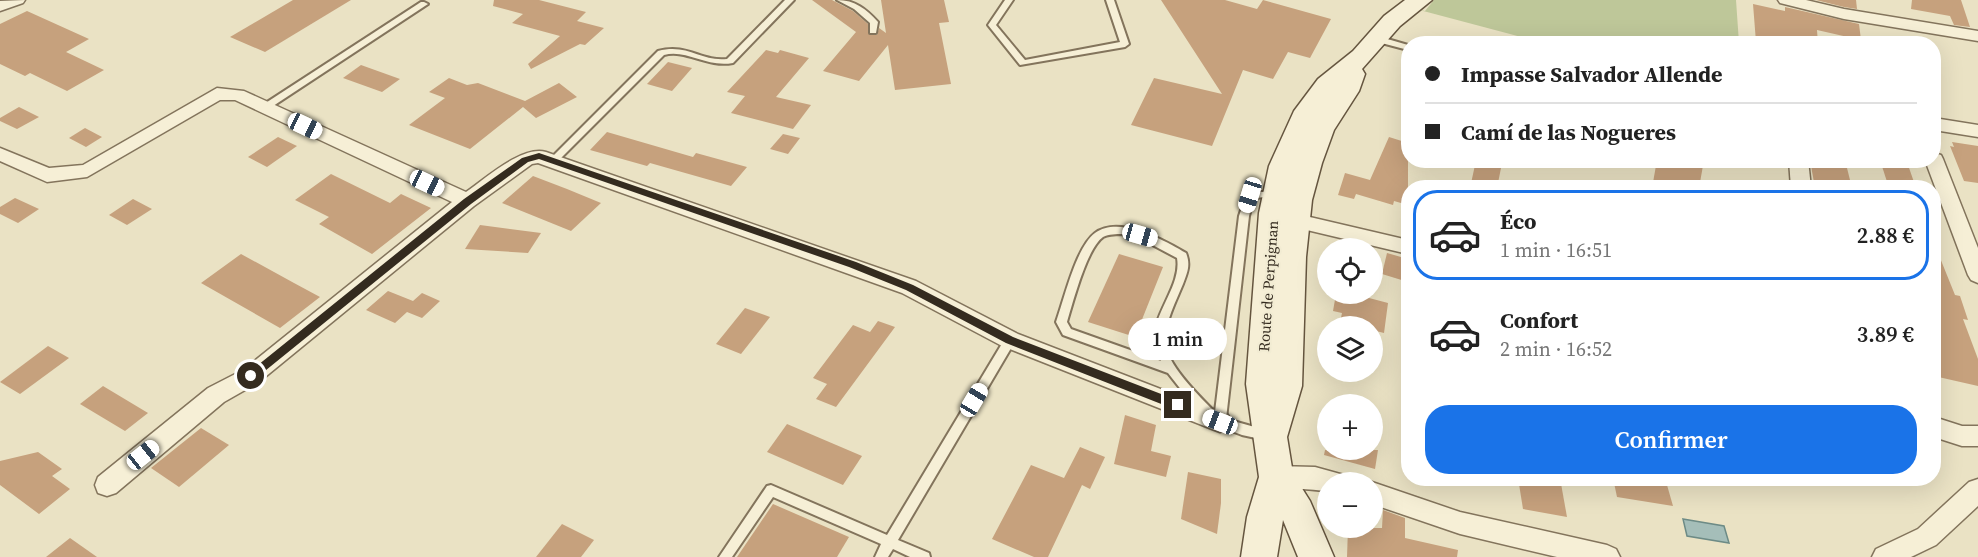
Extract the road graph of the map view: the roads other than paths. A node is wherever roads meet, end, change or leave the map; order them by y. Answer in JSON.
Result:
{"nodes":[{"id":1,"x":17,"y":0,"type":"edge"},
{"id":2,"x":790,"y":0,"type":"edge"},
{"id":3,"x":841,"y":0,"type":"edge"},
{"id":4,"x":1009,"y":0,"type":"edge"},
{"id":5,"x":1110,"y":0,"type":"edge"},
{"id":6,"x":1420,"y":0,"type":"edge"},
{"id":7,"x":1786,"y":0,"type":"edge"},
{"id":8,"x":424,"y":4,"type":"dead end"},
{"id":9,"x":0,"y":6,"type":"edge"},
{"id":10,"x":1383,"y":29,"type":"edge"},
{"id":11,"x":873,"y":31,"type":"dead end"},
{"id":12,"x":1978,"y":36,"type":"edge"},
{"id":13,"x":1401,"y":43,"type":"edge"},
{"id":14,"x":264,"y":108,"type":"junction"},
{"id":15,"x":1941,"y":124,"type":"edge"},
{"id":16,"x":1978,"y":131,"type":"edge"},
{"id":17,"x":0,"y":154,"type":"edge"},
{"id":18,"x":554,"y":160,"type":"junction"},
{"id":19,"x":1937,"y":168,"type":"edge"},
{"id":20,"x":1276,"y":194,"type":"junction"},
{"id":21,"x":467,"y":201,"type":"junction"},
{"id":22,"x":1297,"y":221,"type":"junction"},
{"id":23,"x":1401,"y":245,"type":"edge"},
{"id":24,"x":1978,"y":275,"type":"edge"},
{"id":25,"x":1010,"y":340,"type":"junction"},
{"id":26,"x":1172,"y":370,"type":"junction"},
{"id":27,"x":1220,"y":422,"type":"junction"},
{"id":28,"x":1941,"y":429,"type":"edge"},
{"id":29,"x":1978,"y":436,"type":"edge"},
{"id":30,"x":1271,"y":437,"type":"junction"},
{"id":31,"x":1276,"y":477,"type":"junction"},
{"id":32,"x":1317,"y":478,"type":"edge"},
{"id":33,"x":107,"y":485,"type":"dead end"},
{"id":34,"x":1978,"y":490,"type":"edge"},
{"id":35,"x":1383,"y":497,"type":"edge"},
{"id":36,"x":890,"y":542,"type":"junction"},
{"id":37,"x":725,"y":557,"type":"edge"},
{"id":38,"x":881,"y":557,"type":"edge"},
{"id":39,"x":924,"y":557,"type":"edge"},
{"id":40,"x":1259,"y":557,"type":"edge"},
{"id":41,"x":1316,"y":557,"type":"edge"},
{"id":42,"x":1607,"y":557,"type":"edge"},
{"id":43,"x":1885,"y":557,"type":"edge"}],
"edges":[{"from":1,"to":9,"type":"street"},
{"from":2,"to":18,"type":"lane"},
{"from":3,"to":11,"type":"lane"},
{"from":4,"to":5,"type":"lane"},
{"from":6,"to":10,"type":"main road","name":"Route de Perpignan"},
{"from":7,"to":12,"type":"street"},
{"from":8,"to":14,"type":"lane"},
{"from":10,"to":13,"type":"lane"},
{"from":10,"to":20,"type":"main road","name":"Route de Perpignan"},
{"from":10,"to":22,"type":"main road","name":"Route de Perpignan"},
{"from":14,"to":17,"type":"street"},
{"from":14,"to":21,"type":"street"},
{"from":15,"to":16,"type":"street"},
{"from":18,"to":21,"type":"street"},
{"from":18,"to":25,"type":"street"},
{"from":19,"to":24,"type":"street"},
{"from":20,"to":27,"type":"lane"},
{"from":20,"to":30,"type":"main road","name":"Route de Perpignan"},
{"from":21,"to":33,"type":"street"},
{"from":22,"to":23,"type":"street"},
{"from":22,"to":30,"type":"main road","name":"Route de Perpignan"},
{"from":25,"to":27,"type":"street"},
{"from":25,"to":36,"type":"lane"},
{"from":26,"to":26,"type":"lane"},
{"from":26,"to":27,"type":"lane"},
{"from":27,"to":30,"type":"lane"},
{"from":28,"to":29,"type":"street"},
{"from":30,"to":31,"type":"main road","name":"Route de Perpignan"},
{"from":31,"to":32,"type":"street"},
{"from":31,"to":40,"type":"main road","name":"Route de Perpignan"},
{"from":31,"to":41,"type":"main road","name":"Route de Perpignan"},
{"from":34,"to":43,"type":"street"},
{"from":35,"to":42,"type":"street"},
{"from":36,"to":37,"type":"lane"},
{"from":36,"to":38,"type":"lane"},
{"from":36,"to":39,"type":"lane"}]}
